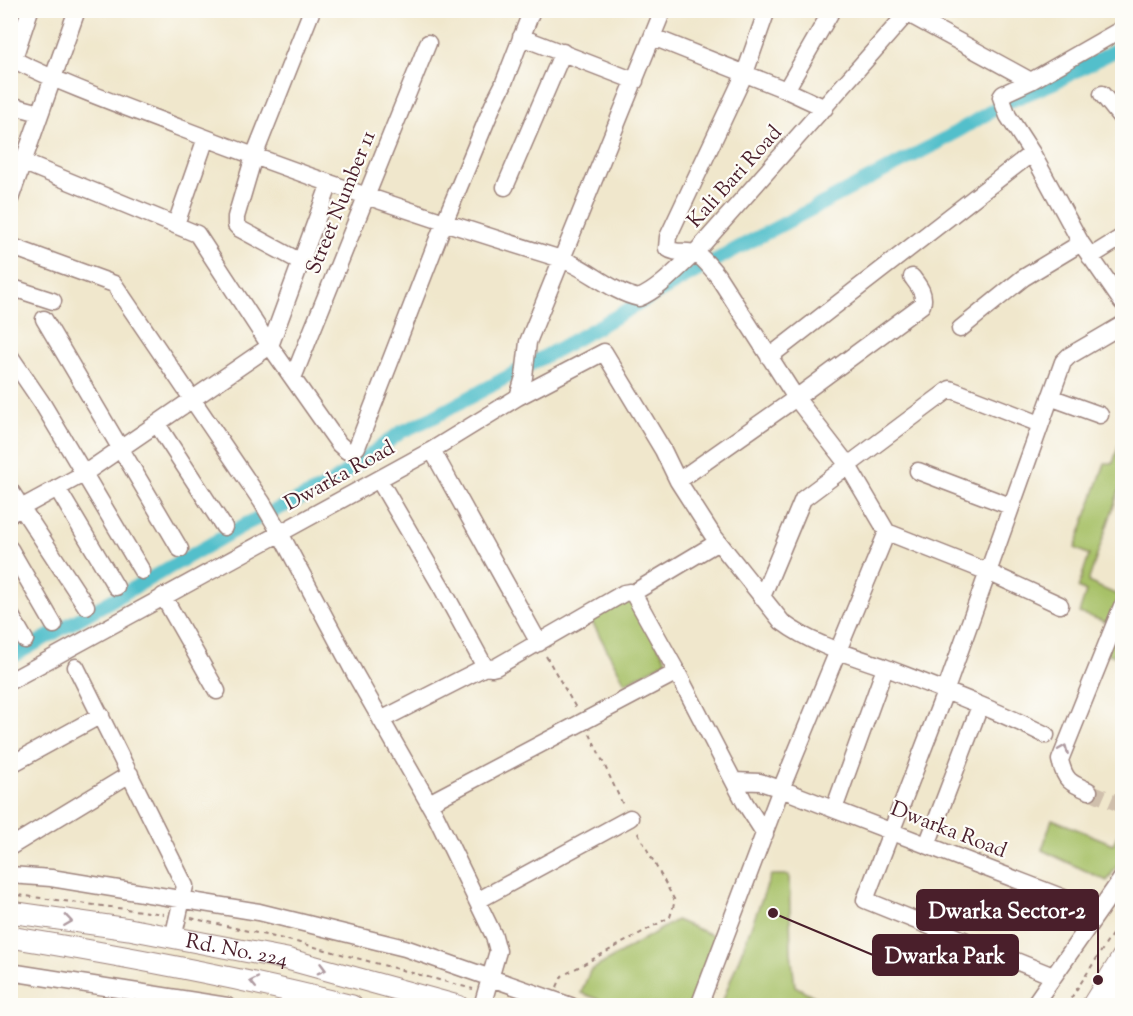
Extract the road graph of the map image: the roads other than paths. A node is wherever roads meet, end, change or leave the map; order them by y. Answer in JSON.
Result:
{"nodes":[{"id":1,"x":30,"y":10,"type":"edge"},
{"id":2,"x":77,"y":10,"type":"edge"},
{"id":3,"x":312,"y":10,"type":"edge"},
{"id":4,"x":532,"y":10,"type":"edge"},
{"id":5,"x":663,"y":10,"type":"edge"},
{"id":6,"x":767,"y":10,"type":"edge"},
{"id":7,"x":832,"y":10,"type":"edge"},
{"id":8,"x":906,"y":12,"type":"edge"},
{"id":9,"x":1122,"y":29,"type":"edge"},
{"id":10,"x":521,"y":37,"type":"junction"},
{"id":11,"x":653,"y":38,"type":"junction"},
{"id":12,"x":428,"y":43,"type":"dead end"},
{"id":13,"x":563,"y":52,"type":"junction"},
{"id":14,"x":11,"y":59,"type":"edge"},
{"id":15,"x":745,"y":73,"type":"junction"},
{"id":16,"x":52,"y":79,"type":"junction"},
{"id":17,"x":635,"y":81,"type":"junction"},
{"id":18,"x":1031,"y":81,"type":"junction"},
{"id":19,"x":786,"y":90,"type":"junction"},
{"id":20,"x":1102,"y":94,"type":"dead end"},
{"id":21,"x":10,"y":105,"type":"edge"},
{"id":22,"x":825,"y":108,"type":"junction"},
{"id":23,"x":40,"y":113,"type":"junction"},
{"id":24,"x":1122,"y":119,"type":"edge"},
{"id":25,"x":206,"y":138,"type":"junction"},
{"id":26,"x":1032,"y":153,"type":"junction"},
{"id":27,"x":254,"y":156,"type":"junction"},
{"id":28,"x":17,"y":160,"type":"edge"},
{"id":29,"x":330,"y":183,"type":"junction"},
{"id":30,"x":505,"y":187,"type":"dead end"},
{"id":31,"x":367,"y":197,"type":"junction"},
{"id":32,"x":10,"y":199,"type":"edge"},
{"id":33,"x":444,"y":223,"type":"junction"},
{"id":34,"x":176,"y":224,"type":"junction"},
{"id":35,"x":1122,"y":237,"type":"edge"},
{"id":36,"x":10,"y":246,"type":"edge"},
{"id":37,"x":1085,"y":250,"type":"junction"},
{"id":38,"x":562,"y":259,"type":"junction"},
{"id":39,"x":301,"y":262,"type":"junction"},
{"id":40,"x":706,"y":264,"type":"junction"},
{"id":41,"x":912,"y":277,"type":"dead end"},
{"id":42,"x":10,"y":287,"type":"edge"},
{"id":43,"x":53,"y":301,"type":"dead end"},
{"id":44,"x":1122,"y":302,"type":"edge"},
{"id":45,"x":44,"y":319,"type":"dead end"},
{"id":46,"x":1122,"y":325,"type":"edge"},
{"id":47,"x":960,"y":329,"type":"dead end"},
{"id":48,"x":270,"y":346,"type":"junction"},
{"id":49,"x":10,"y":356,"type":"edge"},
{"id":50,"x":769,"y":357,"type":"junction"},
{"id":51,"x":293,"y":378,"type":"junction"},
{"id":52,"x":518,"y":397,"type":"junction"},
{"id":53,"x":1050,"y":397,"type":"junction"},
{"id":54,"x":796,"y":398,"type":"junction"},
{"id":55,"x":192,"y":399,"type":"junction"},
{"id":56,"x":1100,"y":415,"type":"dead end"},
{"id":57,"x":157,"y":423,"type":"junction"},
{"id":58,"x":1040,"y":424,"type":"junction"},
{"id":59,"x":121,"y":448,"type":"junction"},
{"id":60,"x":432,"y":450,"type":"junction"},
{"id":61,"x":847,"y":465,"type":"junction"},
{"id":62,"x":918,"y":471,"type":"dead end"},
{"id":63,"x":85,"y":473,"type":"junction"},
{"id":64,"x":379,"y":480,"type":"junction"},
{"id":65,"x":678,"y":481,"type":"junction"},
{"id":66,"x":57,"y":488,"type":"junction"},
{"id":67,"x":10,"y":490,"type":"edge"},
{"id":68,"x":1010,"y":506,"type":"junction"},
{"id":69,"x":16,"y":510,"type":"edge"},
{"id":70,"x":224,"y":527,"type":"dead end"},
{"id":71,"x":280,"y":532,"type":"junction"},
{"id":72,"x":887,"y":532,"type":"junction"},
{"id":73,"x":718,"y":542,"type":"junction"},
{"id":74,"x":10,"y":549,"type":"edge"},
{"id":75,"x":180,"y":549,"type":"dead end"},
{"id":76,"x":142,"y":571,"type":"dead end"},
{"id":77,"x":988,"y":572,"type":"junction"},
{"id":78,"x":116,"y":587,"type":"dead end"},
{"id":79,"x":633,"y":593,"type":"junction"},
{"id":80,"x":163,"y":596,"type":"junction"},
{"id":81,"x":762,"y":597,"type":"junction"},
{"id":82,"x":1060,"y":605,"type":"dead end"},
{"id":83,"x":86,"y":606,"type":"dead end"},
{"id":84,"x":1122,"y":606,"type":"edge"},
{"id":85,"x":10,"y":614,"type":"edge"},
{"id":86,"x":54,"y":625,"type":"dead end"},
{"id":87,"x":25,"y":640,"type":"dead end"},
{"id":88,"x":539,"y":643,"type":"junction"},
{"id":89,"x":839,"y":651,"type":"junction"},
{"id":90,"x":76,"y":667,"type":"dead end"},
{"id":91,"x":485,"y":667,"type":"junction"},
{"id":92,"x":885,"y":668,"type":"junction"},
{"id":93,"x":677,"y":672,"type":"junction"},
{"id":94,"x":10,"y":681,"type":"edge"},
{"id":95,"x":217,"y":692,"type":"dead end"},
{"id":96,"x":945,"y":692,"type":"junction"},
{"id":97,"x":980,"y":706,"type":"junction"},
{"id":98,"x":101,"y":716,"type":"junction"},
{"id":99,"x":381,"y":720,"type":"junction"},
{"id":100,"x":1046,"y":735,"type":"dead end"},
{"id":101,"x":10,"y":765,"type":"edge"},
{"id":102,"x":130,"y":774,"type":"junction"},
{"id":103,"x":734,"y":782,"type":"junction"},
{"id":104,"x":781,"y":789,"type":"junction"},
{"id":105,"x":1089,"y":791,"type":"tunnel mouth"},
{"id":106,"x":429,"y":803,"type":"junction"},
{"id":107,"x":834,"y":809,"type":"junction"},
{"id":108,"x":630,"y":818,"type":"dead end"},
{"id":109,"x":891,"y":830,"type":"junction"},
{"id":110,"x":765,"y":834,"type":"junction"},
{"id":111,"x":927,"y":845,"type":"junction"},
{"id":112,"x":10,"y":847,"type":"edge"},
{"id":113,"x":10,"y":875,"type":"edge"},
{"id":114,"x":1122,"y":878,"type":"edge"},
{"id":115,"x":182,"y":899,"type":"junction"},
{"id":116,"x":477,"y":901,"type":"junction"},
{"id":117,"x":1100,"y":910,"type":"junction"},
{"id":118,"x":10,"y":912,"type":"edge"},
{"id":119,"x":10,"y":937,"type":"edge"},
{"id":120,"x":173,"y":938,"type":"junction"},
{"id":121,"x":1122,"y":958,"type":"edge"},
{"id":122,"x":10,"y":972,"type":"edge"},
{"id":123,"x":1053,"y":976,"type":"junction"},
{"id":124,"x":490,"y":977,"type":"junction"},
{"id":125,"x":1122,"y":991,"type":"edge"},
{"id":126,"x":227,"y":1005,"type":"edge"},
{"id":127,"x":352,"y":1005,"type":"edge"},
{"id":128,"x":458,"y":1005,"type":"edge"},
{"id":129,"x":482,"y":1005,"type":"edge"},
{"id":130,"x":571,"y":1005,"type":"edge"},
{"id":131,"x":699,"y":1005,"type":"edge"},
{"id":132,"x":1033,"y":1005,"type":"edge"},
{"id":133,"x":1092,"y":1005,"type":"edge"},
{"id":134,"x":1113,"y":1005,"type":"edge"}],
"edges":[{"from":1,"to":14,"type":"street"},
{"from":2,"to":16,"type":"street"},
{"from":3,"to":27,"type":"street"},
{"from":4,"to":10,"type":"street"},
{"from":5,"to":11,"type":"street"},
{"from":6,"to":15,"type":"street"},
{"from":7,"to":19,"type":"street"},
{"from":8,"to":18,"type":"street"},
{"from":8,"to":22,"type":"street","name":"Kali Bari Road"},
{"from":9,"to":18,"type":"street"},
{"from":10,"to":13,"type":"street"},
{"from":10,"to":33,"type":"street"},
{"from":11,"to":15,"type":"street"},
{"from":11,"to":17,"type":"street"},
{"from":12,"to":31,"type":"street","name":"Street Number 11"},
{"from":13,"to":17,"type":"street"},
{"from":13,"to":30,"type":"street"},
{"from":14,"to":16,"type":"street"},
{"from":15,"to":19,"type":"street"},
{"from":15,"to":40,"type":"street"},
{"from":16,"to":23,"type":"street"},
{"from":16,"to":25,"type":"street"},
{"from":17,"to":38,"type":"street"},
{"from":18,"to":26,"type":"street"},
{"from":19,"to":22,"type":"street"},
{"from":20,"to":24,"type":"street"},
{"from":21,"to":23,"type":"street"},
{"from":22,"to":40,"type":"street","name":"Kali Bari Road"},
{"from":23,"to":28,"type":"street"},
{"from":25,"to":27,"type":"street"},
{"from":25,"to":34,"type":"street"},
{"from":26,"to":37,"type":"street"},
{"from":26,"to":50,"type":"street"},
{"from":27,"to":29,"type":"street"},
{"from":27,"to":39,"type":"street"},
{"from":28,"to":32,"type":"street"},
{"from":28,"to":34,"type":"street"},
{"from":29,"to":31,"type":"street"},
{"from":29,"to":39,"type":"street"},
{"from":31,"to":33,"type":"street"},
{"from":31,"to":51,"type":"street","name":"Street Number 11"},
{"from":33,"to":38,"type":"street"},
{"from":33,"to":51,"type":"street"},
{"from":34,"to":48,"type":"street"},
{"from":35,"to":37,"type":"street"},
{"from":36,"to":55,"type":"street"},
{"from":37,"to":44,"type":"street"},
{"from":37,"to":47,"type":"street"},
{"from":38,"to":40,"type":"street","name":"Kali Bari Road"},
{"from":38,"to":52,"type":"street"},
{"from":39,"to":48,"type":"street"},
{"from":40,"to":50,"type":"street"},
{"from":41,"to":54,"type":"street"},
{"from":42,"to":43,"type":"street"},
{"from":45,"to":59,"type":"street"},
{"from":46,"to":53,"type":"street"},
{"from":48,"to":51,"type":"street"},
{"from":48,"to":55,"type":"street"},
{"from":49,"to":63,"type":"street"},
{"from":50,"to":54,"type":"street"},
{"from":52,"to":60,"type":"street","name":"Dwarka Road"},
{"from":52,"to":65,"type":"street","name":"Dwarka Road"},
{"from":53,"to":56,"type":"street"},
{"from":53,"to":58,"type":"street"},
{"from":54,"to":61,"type":"street"},
{"from":54,"to":65,"type":"street"},
{"from":55,"to":57,"type":"street"},
{"from":55,"to":71,"type":"street"},
{"from":57,"to":59,"type":"street"},
{"from":57,"to":70,"type":"street"},
{"from":58,"to":61,"type":"street"},
{"from":58,"to":68,"type":"street"},
{"from":59,"to":63,"type":"street"},
{"from":59,"to":75,"type":"street"},
{"from":60,"to":64,"type":"street","name":"Dwarka Road"},
{"from":60,"to":88,"type":"street"},
{"from":61,"to":72,"type":"street"},
{"from":61,"to":81,"type":"street"},
{"from":62,"to":68,"type":"street"},
{"from":63,"to":66,"type":"street"},
{"from":63,"to":76,"type":"street"},
{"from":64,"to":71,"type":"street","name":"Dwarka Road"},
{"from":64,"to":91,"type":"street"},
{"from":65,"to":73,"type":"street"},
{"from":66,"to":69,"type":"street"},
{"from":66,"to":78,"type":"street"},
{"from":67,"to":69,"type":"street"},
{"from":68,"to":77,"type":"street"},
{"from":69,"to":83,"type":"street"},
{"from":71,"to":80,"type":"street"},
{"from":71,"to":99,"type":"street","name":"Dwarka Road"},
{"from":72,"to":77,"type":"street"},
{"from":72,"to":89,"type":"street"},
{"from":73,"to":79,"type":"street"},
{"from":73,"to":81,"type":"street"},
{"from":74,"to":86,"type":"street"},
{"from":77,"to":82,"type":"street"},
{"from":77,"to":96,"type":"street"},
{"from":79,"to":88,"type":"street"},
{"from":79,"to":93,"type":"street"},
{"from":80,"to":94,"type":"street"},
{"from":80,"to":95,"type":"street"},
{"from":81,"to":89,"type":"street"},
{"from":105,"to":84,"type":"street","one_way":true},
{"from":85,"to":87,"type":"street"},
{"from":88,"to":91,"type":"street"},
{"from":89,"to":92,"type":"street"},
{"from":89,"to":104,"type":"street"},
{"from":90,"to":98,"type":"street"},
{"from":91,"to":99,"type":"street"},
{"from":92,"to":96,"type":"street"},
{"from":92,"to":107,"type":"street"},
{"from":93,"to":103,"type":"street"},
{"from":93,"to":106,"type":"street"},
{"from":96,"to":97,"type":"street"},
{"from":96,"to":109,"type":"street"},
{"from":97,"to":100,"type":"street"},
{"from":97,"to":111,"type":"street"},
{"from":98,"to":101,"type":"street"},
{"from":98,"to":102,"type":"street"},
{"from":99,"to":106,"type":"street","name":"Dwarka Road"},
{"from":102,"to":112,"type":"street"},
{"from":102,"to":115,"type":"street"},
{"from":103,"to":104,"type":"street","name":"Dwarka Road"},
{"from":103,"to":110,"type":"street"},
{"from":104,"to":107,"type":"street","name":"Dwarka Road"},
{"from":104,"to":110,"type":"street"},
{"from":106,"to":116,"type":"street","name":"Dwarka Road"},
{"from":107,"to":109,"type":"street","name":"Dwarka Road"},
{"from":108,"to":116,"type":"street"},
{"from":109,"to":111,"type":"street","name":"Dwarka Road"},
{"from":109,"to":123,"type":"street"},
{"from":110,"to":131,"type":"street"},
{"from":111,"to":117,"type":"street","name":"Dwarka Road"},
{"from":113,"to":115,"type":"street"},
{"from":114,"to":117,"type":"street"},
{"from":115,"to":120,"type":"street"},
{"from":115,"to":124,"type":"street"},
{"from":116,"to":124,"type":"street","name":"Dwarka Road"},
{"from":117,"to":123,"type":"street"},
{"from":118,"to":120,"type":"main road","name":"Rd. No. 224","one_way":true},
{"from":127,"to":119,"type":"main road","name":"Rd. No. 224","one_way":true},
{"from":120,"to":128,"type":"main road","name":"Rd. No. 224","one_way":true},
{"from":121,"to":133,"type":"main road"},
{"from":122,"to":126,"type":"street"},
{"from":123,"to":132,"type":"street"},
{"from":124,"to":129,"type":"street","name":"Dwarka Road"},
{"from":124,"to":130,"type":"street"},
{"from":125,"to":134,"type":"main road"}]}
